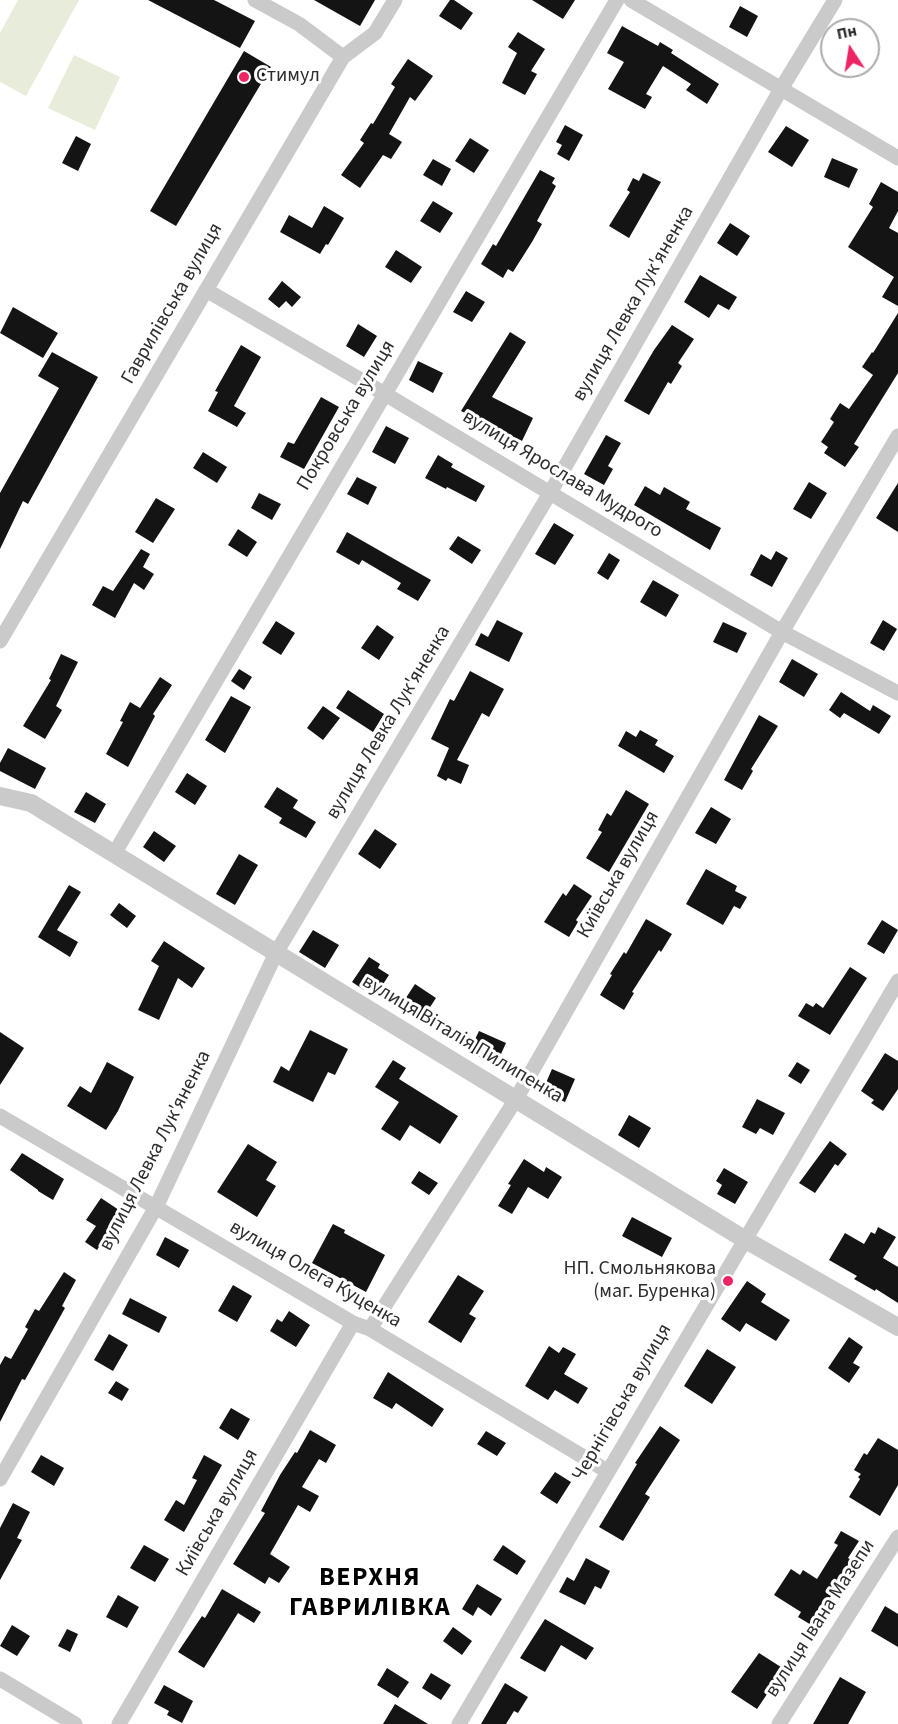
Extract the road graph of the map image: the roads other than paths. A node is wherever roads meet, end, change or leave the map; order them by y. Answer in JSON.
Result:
{"nodes":[{"id":1,"x":255,"y":0,"type":"edge"},
{"id":2,"x":395,"y":0,"type":"edge"},
{"id":3,"x":617,"y":0,"type":"edge"},
{"id":4,"x":632,"y":0,"type":"edge"},
{"id":5,"x":835,"y":0,"type":"edge"},
{"id":6,"x":343,"y":57,"type":"junction"},
{"id":7,"x":781,"y":88,"type":"junction"},
{"id":8,"x":898,"y":158,"type":"edge"},
{"id":9,"x":206,"y":290,"type":"junction"},
{"id":10,"x":385,"y":394,"type":"junction"},
{"id":11,"x":898,"y":436,"type":"edge"},
{"id":12,"x":550,"y":493,"type":"junction"},
{"id":13,"x":782,"y":632,"type":"junction"},
{"id":14,"x":2,"y":633,"type":"edge"},
{"id":15,"x":898,"y":693,"type":"edge"},
{"id":16,"x":0,"y":796,"type":"edge"},
{"id":17,"x":114,"y":854,"type":"junction"},
{"id":18,"x":276,"y":953,"type":"junction"},
{"id":19,"x":898,"y":981,"type":"edge"},
{"id":20,"x":516,"y":1099,"type":"junction"},
{"id":21,"x":0,"y":1116,"type":"edge"},
{"id":22,"x":156,"y":1207,"type":"junction"},
{"id":23,"x":744,"y":1239,"type":"junction"},
{"id":24,"x":352,"y":1323,"type":"junction"},
{"id":25,"x":898,"y":1327,"type":"edge"},
{"id":26,"x":370,"y":1329,"type":"junction"},
{"id":27,"x":607,"y":1471,"type":"junction"},
{"id":28,"x":0,"y":1479,"type":"edge"},
{"id":29,"x":898,"y":1538,"type":"edge"},
{"id":30,"x":0,"y":1679,"type":"edge"},
{"id":31,"x":75,"y":1724,"type":"edge"},
{"id":32,"x":119,"y":1724,"type":"edge"},
{"id":33,"x":459,"y":1724,"type":"edge"},
{"id":34,"x":779,"y":1724,"type":"edge"}],
"edges":[{"from":1,"to":6,"type":"street"},
{"from":2,"to":6,"type":"street","name":"Гаврилівська вулиця"},
{"from":3,"to":10,"type":"street","name":"Покровська вулиця"},
{"from":4,"to":7,"type":"street"},
{"from":5,"to":7,"type":"street","name":"вулиця Левка Лук'яненка"},
{"from":6,"to":9,"type":"street","name":"Гаврилівська вулиця"},
{"from":7,"to":8,"type":"street"},
{"from":7,"to":12,"type":"street","name":"вулиця Левка Лук'яненка"},
{"from":9,"to":10,"type":"street","name":"вулиця Ярослава Мудрого"},
{"from":9,"to":14,"type":"street","name":"Гаврилівська вулиця"},
{"from":10,"to":12,"type":"street","name":"вулиця Ярослава Мудрого"},
{"from":10,"to":17,"type":"street","name":"Покровська вулиця"},
{"from":11,"to":13,"type":"street","name":"Київська вулиця"},
{"from":12,"to":13,"type":"street","name":"вулиця Ярослава Мудрого"},
{"from":12,"to":18,"type":"street","name":"вулиця Левка Лук'яненка"},
{"from":13,"to":15,"type":"street","name":"вулиця Ярослава Мудрого"},
{"from":13,"to":20,"type":"street","name":"Київська вулиця"},
{"from":16,"to":17,"type":"street","name":"вулиця Віталія Пилипенка"},
{"from":17,"to":18,"type":"street","name":"вулиця Віталія Пилипенка"},
{"from":18,"to":20,"type":"street","name":"вулиця Віталія Пилипенка"},
{"from":18,"to":22,"type":"street","name":"вулиця Левка Лук'яненка"},
{"from":19,"to":23,"type":"street","name":"Чернігівська вулиця"},
{"from":20,"to":23,"type":"street","name":"вулиця Віталія Пилипенка"},
{"from":20,"to":26,"type":"street","name":"Київська вулиця"},
{"from":21,"to":22,"type":"street","name":"вулиця Олега Куценка"},
{"from":22,"to":24,"type":"street","name":"вулиця Олега Куценка"},
{"from":22,"to":28,"type":"street","name":"вулиця Левка Лук'яненка"},
{"from":23,"to":25,"type":"street","name":"вулиця Віталія Пилипенка"},
{"from":23,"to":27,"type":"street","name":"Чернігівська вулиця"},
{"from":24,"to":26,"type":"street","name":"вулиця Олега Куценка"},
{"from":24,"to":32,"type":"street","name":"Київська вулиця"},
{"from":26,"to":27,"type":"street","name":"вулиця Олега Куценка"},
{"from":27,"to":33,"type":"street","name":"Чернігівська вулиця"},
{"from":29,"to":34,"type":"street","name":"вулиця Івана Мазепи"},
{"from":30,"to":31,"type":"street"}]}
